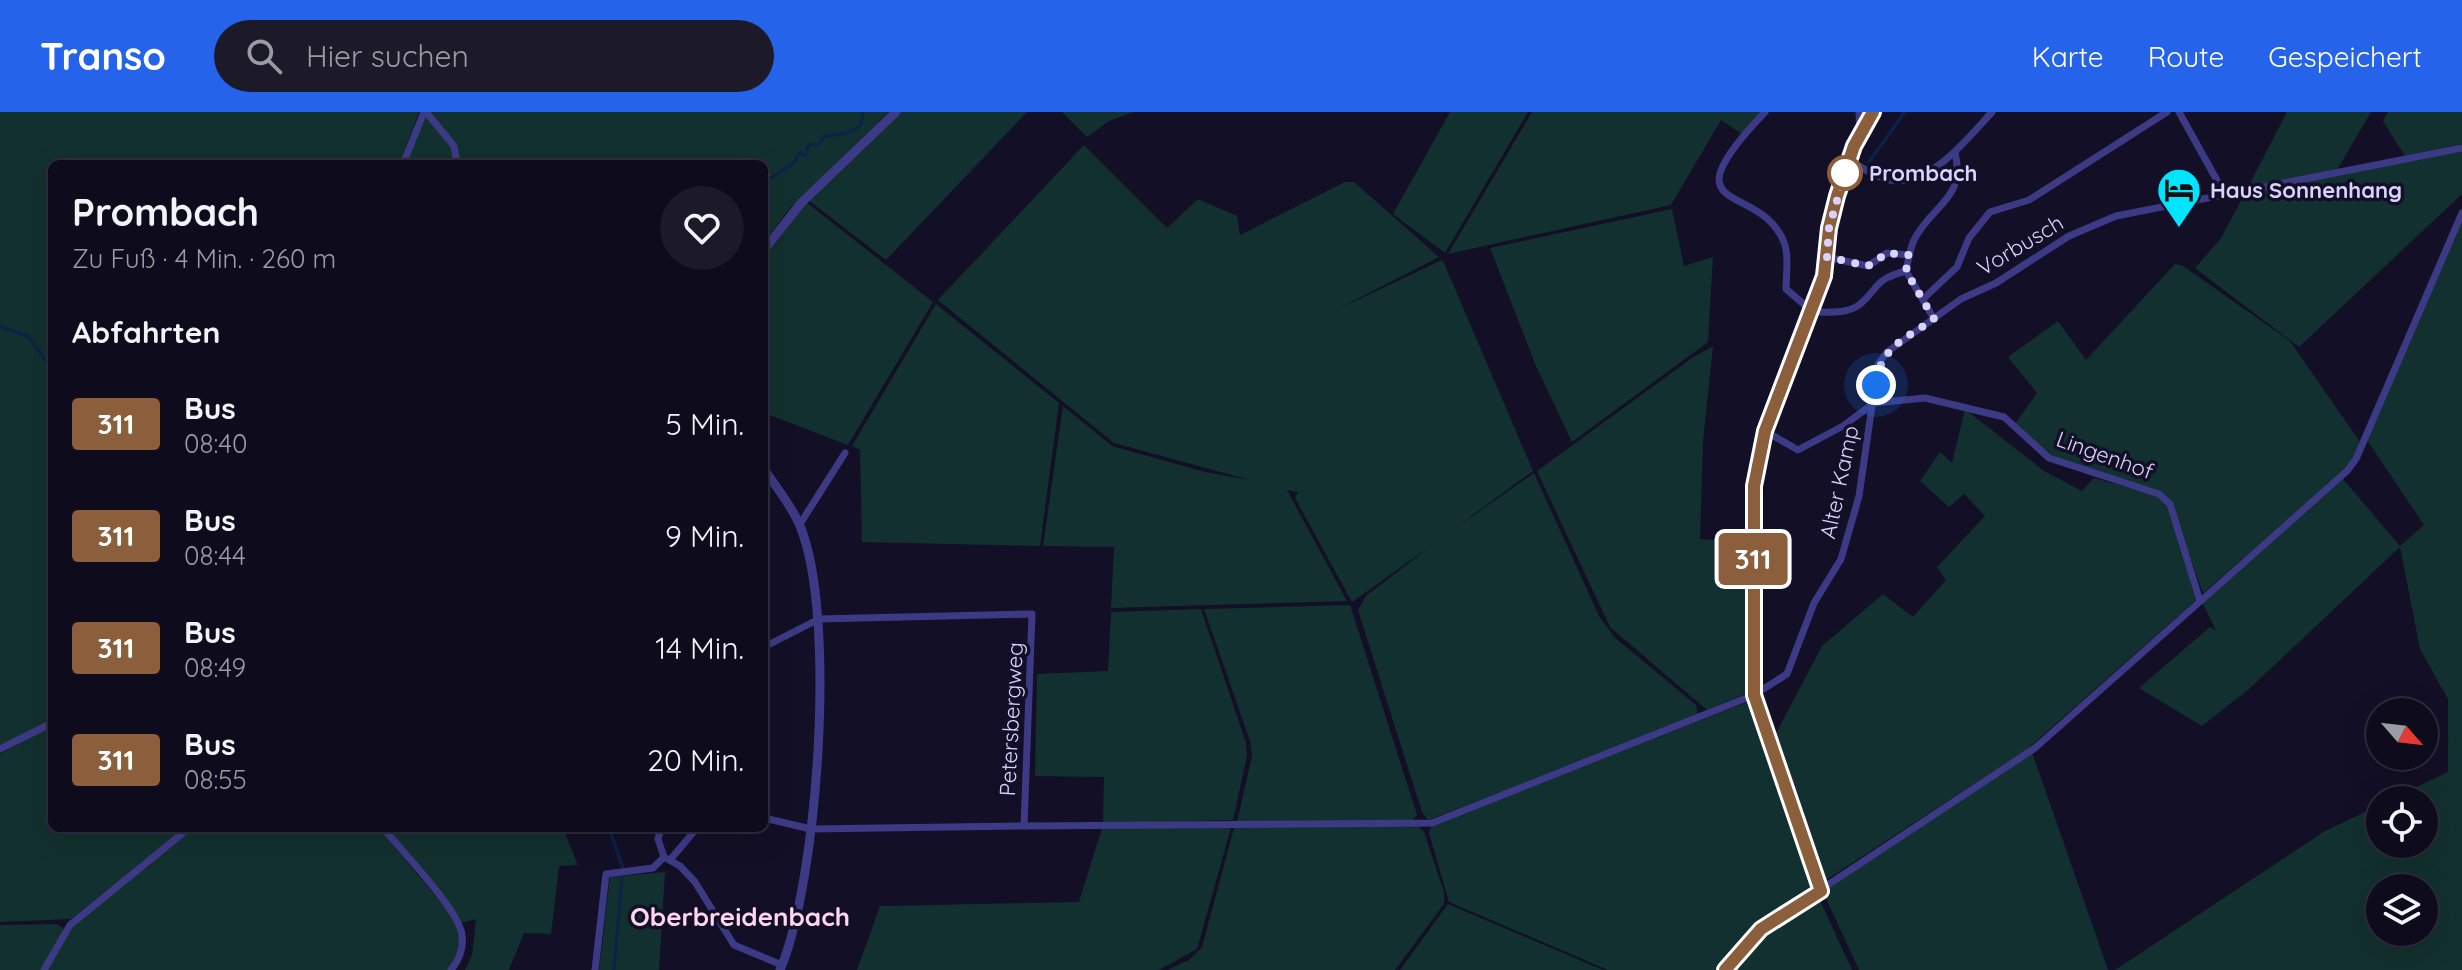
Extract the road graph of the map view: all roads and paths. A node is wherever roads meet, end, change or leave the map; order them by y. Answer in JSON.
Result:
{"nodes":[{"id":1,"x":425,"y":112,"type":"edge"},
{"id":2,"x":896,"y":112,"type":"edge"},
{"id":3,"x":1765,"y":112,"type":"edge"},
{"id":4,"x":1859,"y":112,"type":"edge"},
{"id":5,"x":1873,"y":112,"type":"edge"},
{"id":6,"x":1992,"y":112,"type":"edge"},
{"id":7,"x":2167,"y":112,"type":"edge"},
{"id":8,"x":2179,"y":112,"type":"edge"},
{"id":9,"x":1860,"y":133,"type":"junction"},
{"id":10,"x":2462,"y":148,"type":"edge"},
{"id":11,"x":1955,"y":152,"type":"junction"},
{"id":12,"x":405,"y":160,"type":"edge"},
{"id":13,"x":456,"y":160,"type":"edge"},
{"id":14,"x":1849,"y":160,"type":"junction"},
{"id":15,"x":2224,"y":193,"type":"junction"},
{"id":16,"x":2462,"y":213,"type":"edge"},
{"id":17,"x":768,"y":245,"type":"edge"},
{"id":18,"x":1909,"y":255,"type":"junction"},
{"id":19,"x":1827,"y":257,"type":"junction"},
{"id":20,"x":1906,"y":271,"type":"junction"},
{"id":21,"x":1923,"y":299,"type":"junction"},
{"id":22,"x":1813,"y":312,"type":"junction"},
{"id":23,"x":1934,"y":319,"type":"junction"},
{"id":24,"x":1874,"y":403,"type":"junction"},
{"id":25,"x":1765,"y":431,"type":"junction"},
{"id":26,"x":845,"y":453,"type":"dead end"},
{"id":27,"x":768,"y":475,"type":"edge"},
{"id":28,"x":800,"y":524,"type":"junction"},
{"id":29,"x":2200,"y":601,"type":"junction"},
{"id":30,"x":819,"y":619,"type":"junction"},
{"id":31,"x":768,"y":645,"type":"edge"},
{"id":32,"x":1754,"y":695,"type":"junction"},
{"id":33,"x":48,"y":725,"type":"edge"},
{"id":34,"x":0,"y":749,"type":"edge"},
{"id":35,"x":768,"y":819,"type":"edge"},
{"id":36,"x":1024,"y":826,"type":"junction"},
{"id":37,"x":811,"y":829,"type":"junction"},
{"id":38,"x":184,"y":832,"type":"edge"},
{"id":39,"x":386,"y":832,"type":"edge"},
{"id":40,"x":660,"y":832,"type":"edge"},
{"id":41,"x":693,"y":832,"type":"edge"},
{"id":42,"x":667,"y":859,"type":"junction"},
{"id":43,"x":1821,"y":891,"type":"junction"},
{"id":44,"x":781,"y":968,"type":"edge"},
{"id":45,"x":44,"y":970,"type":"edge"},
{"id":46,"x":451,"y":970,"type":"edge"},
{"id":47,"x":595,"y":970,"type":"edge"},
{"id":48,"x":1725,"y":970,"type":"edge"}],
"edges":[{"from":1,"to":12,"type":"street"},
{"from":1,"to":13,"type":"street"},
{"from":2,"to":17,"type":"street"},
{"from":3,"to":22,"type":"street"},
{"from":4,"to":9,"type":"street"},
{"from":5,"to":9,"type":"street"},
{"from":6,"to":11,"type":"street"},
{"from":7,"to":21,"type":"street"},
{"from":8,"to":15,"type":"street"},
{"from":9,"to":14,"type":"street"},
{"from":10,"to":15,"type":"street","name":"Vorbusch"},
{"from":11,"to":14,"type":"street"},
{"from":11,"to":18,"type":"street"},
{"from":14,"to":19,"type":"street"},
{"from":15,"to":23,"type":"street","name":"Vorbusch"},
{"from":16,"to":29,"type":"street"},
{"from":18,"to":19,"type":"street"},
{"from":18,"to":20,"type":"street"},
{"from":19,"to":22,"type":"street"},
{"from":20,"to":21,"type":"street"},
{"from":20,"to":22,"type":"street"},
{"from":21,"to":23,"type":"street"},
{"from":22,"to":25,"type":"street"},
{"from":23,"to":24,"type":"street","name":"Alter Kamp"},
{"from":24,"to":25,"type":"street","name":"Lingenhof"},
{"from":24,"to":29,"type":"street","name":"Lingenhof"},
{"from":24,"to":32,"type":"street","name":"Alter Kamp"},
{"from":25,"to":32,"type":"street"},
{"from":26,"to":28,"type":"street"},
{"from":27,"to":28,"type":"street"},
{"from":28,"to":30,"type":"street"},
{"from":29,"to":43,"type":"street"},
{"from":30,"to":31,"type":"street"},
{"from":30,"to":36,"type":"street","name":"Petersbergweg"},
{"from":30,"to":37,"type":"street"},
{"from":32,"to":36,"type":"street","name":"Alter Kamp"},
{"from":32,"to":43,"type":"street"},
{"from":33,"to":34,"type":"street"},
{"from":35,"to":37,"type":"street","name":"Petersbergweg"},
{"from":36,"to":37,"type":"street","name":"Petersbergweg"},
{"from":37,"to":44,"type":"street"},
{"from":38,"to":45,"type":"street"},
{"from":39,"to":46,"type":"street"},
{"from":40,"to":42,"type":"street"},
{"from":41,"to":42,"type":"street"},
{"from":42,"to":44,"type":"street"},
{"from":42,"to":47,"type":"street"},
{"from":43,"to":48,"type":"street"}]}
